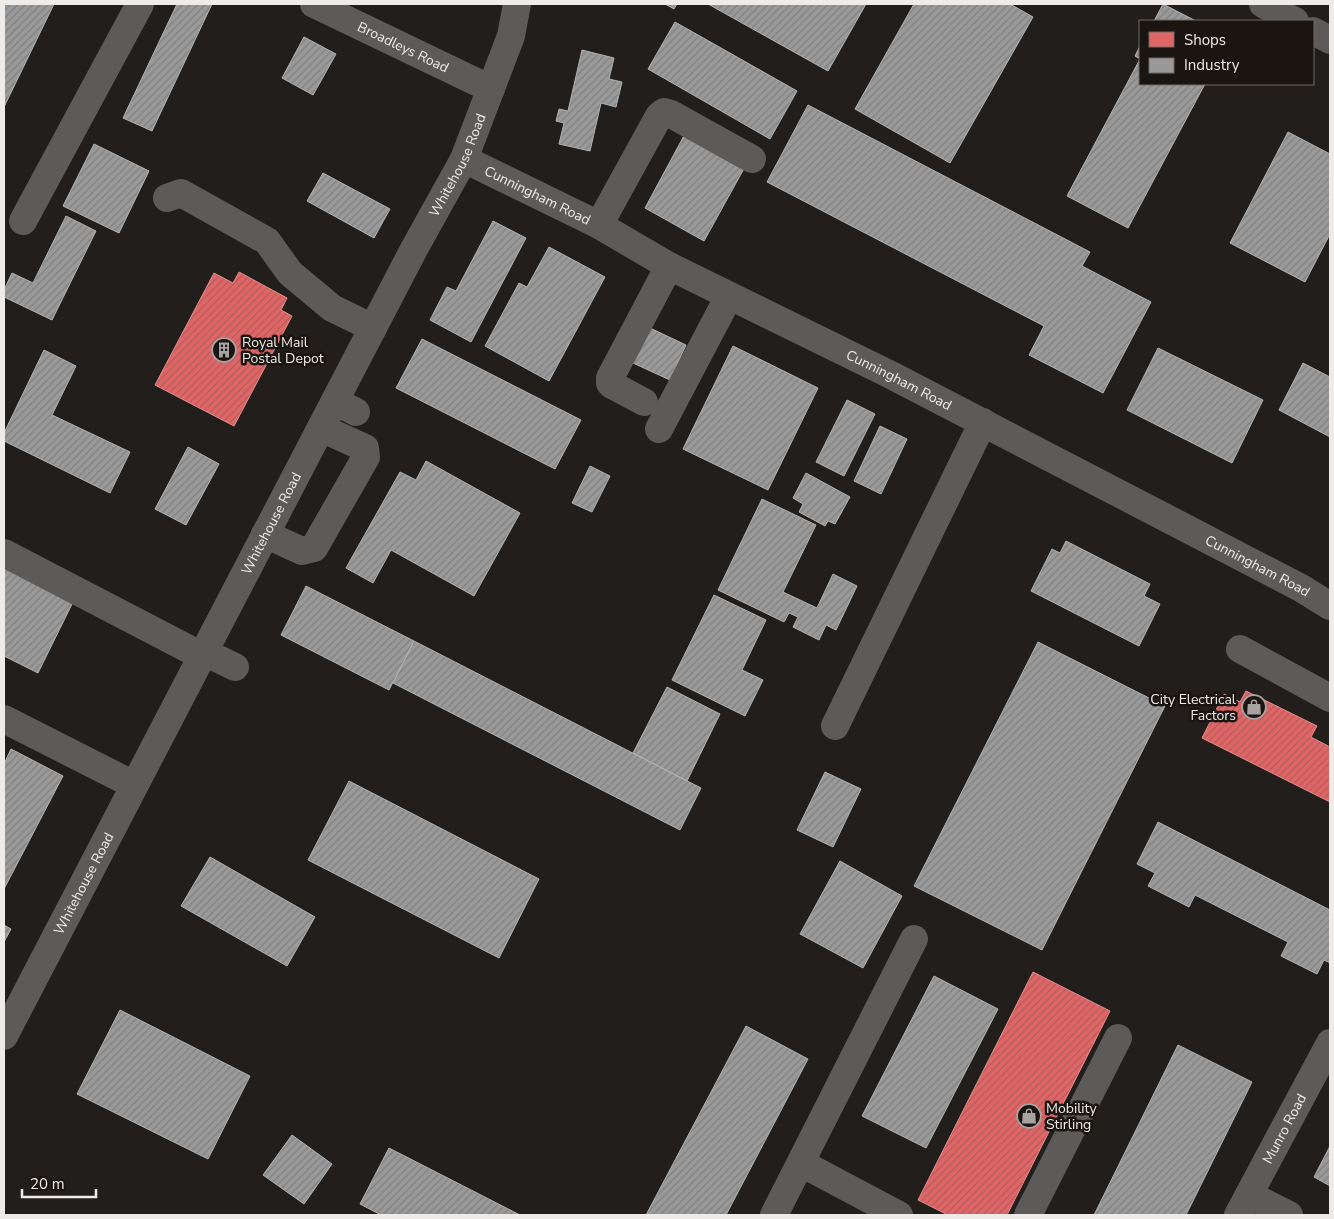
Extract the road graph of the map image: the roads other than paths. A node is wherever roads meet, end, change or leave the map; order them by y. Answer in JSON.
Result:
{"nodes":[{"id":1,"x":140,"y":4,"type":"edge"},
{"id":2,"x":314,"y":4,"type":"edge"},
{"id":3,"x":517,"y":4,"type":"edge"},
{"id":4,"x":1314,"y":31,"type":"edge"},
{"id":5,"x":1330,"y":40,"type":"edge"},
{"id":6,"x":491,"y":89,"type":"junction"},
{"id":7,"x":464,"y":159,"type":"junction"},
{"id":8,"x":752,"y":159,"type":"dead end"},
{"id":9,"x":167,"y":198,"type":"dead end"},
{"id":10,"x":23,"y":222,"type":"dead end"},
{"id":11,"x":599,"y":224,"type":"junction"},
{"id":12,"x":669,"y":266,"type":"junction"},
{"id":13,"x":729,"y":296,"type":"junction"},
{"id":14,"x":373,"y":328,"type":"junction"},
{"id":15,"x":644,"y":402,"type":"dead end"},
{"id":16,"x":983,"y":422,"type":"junction"},
{"id":17,"x":321,"y":428,"type":"junction"},
{"id":18,"x":659,"y":429,"type":"dead end"},
{"id":19,"x":265,"y":534,"type":"junction"},
{"id":20,"x":4,"y":553,"type":"edge"},
{"id":21,"x":1330,"y":606,"type":"edge"},
{"id":22,"x":1240,"y":649,"type":"dead end"},
{"id":23,"x":203,"y":654,"type":"junction"},
{"id":24,"x":235,"y":667,"type":"dead end"},
{"id":25,"x":1330,"y":698,"type":"edge"},
{"id":26,"x":4,"y":718,"type":"edge"},
{"id":27,"x":835,"y":726,"type":"dead end"},
{"id":28,"x":134,"y":785,"type":"junction"},
{"id":29,"x":914,"y":939,"type":"dead end"},
{"id":30,"x":4,"y":1036,"type":"edge"},
{"id":31,"x":1118,"y":1038,"type":"dead end"},
{"id":32,"x":1329,"y":1046,"type":"edge"},
{"id":33,"x":800,"y":1163,"type":"junction"},
{"id":34,"x":1244,"y":1205,"type":"edge"},
{"id":35,"x":774,"y":1215,"type":"edge"},
{"id":36,"x":899,"y":1215,"type":"edge"},
{"id":37,"x":1028,"y":1215,"type":"edge"},
{"id":38,"x":1289,"y":1215,"type":"edge"}],
"edges":[{"from":1,"to":10,"type":"street"},
{"from":2,"to":6,"type":"street","name":"Broadleys Road"},
{"from":3,"to":6,"type":"street","name":"Whitehouse Road"},
{"from":4,"to":5,"type":"street"},
{"from":6,"to":7,"type":"street","name":"Whitehouse Road"},
{"from":7,"to":11,"type":"street","name":"Cunningham Road"},
{"from":7,"to":14,"type":"street","name":"Whitehouse Road"},
{"from":8,"to":11,"type":"street"},
{"from":9,"to":14,"type":"street"},
{"from":11,"to":12,"type":"street","name":"Cunningham Road"},
{"from":12,"to":13,"type":"street","name":"Cunningham Road"},
{"from":12,"to":15,"type":"street"},
{"from":13,"to":16,"type":"street","name":"Cunningham Road"},
{"from":13,"to":18,"type":"street"},
{"from":14,"to":17,"type":"street","name":"Whitehouse Road"},
{"from":16,"to":21,"type":"street","name":"Cunningham Road"},
{"from":16,"to":27,"type":"street"},
{"from":17,"to":19,"type":"street","name":"Whitehouse Road"},
{"from":17,"to":19,"type":"street"},
{"from":19,"to":23,"type":"street","name":"Whitehouse Road"},
{"from":20,"to":23,"type":"street"},
{"from":22,"to":25,"type":"street"},
{"from":23,"to":24,"type":"street"},
{"from":23,"to":28,"type":"street","name":"Whitehouse Road"},
{"from":26,"to":28,"type":"street"},
{"from":28,"to":30,"type":"street","name":"Whitehouse Road"},
{"from":29,"to":33,"type":"street"},
{"from":31,"to":37,"type":"street"},
{"from":32,"to":34,"type":"street","name":"Munro Road"},
{"from":33,"to":35,"type":"street"},
{"from":33,"to":36,"type":"street"},
{"from":34,"to":38,"type":"street"}]}
